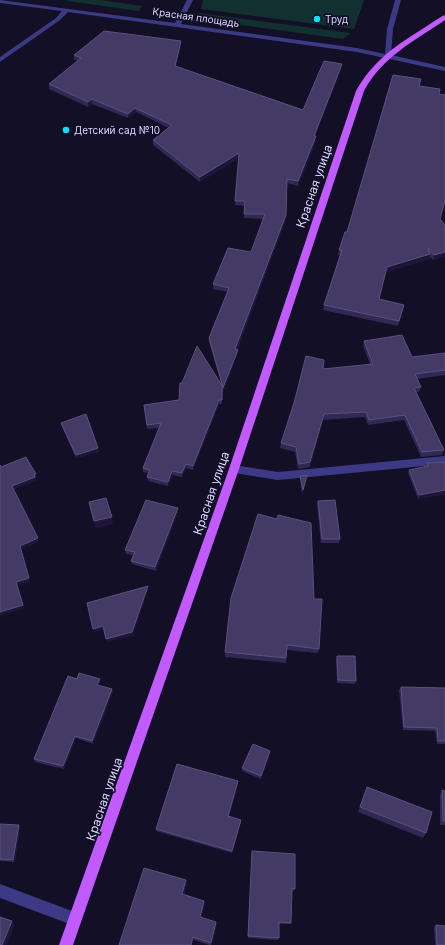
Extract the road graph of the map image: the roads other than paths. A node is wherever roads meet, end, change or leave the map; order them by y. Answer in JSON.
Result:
{"nodes":[{"id":1,"x":190,"y":0,"type":"edge"},
{"id":2,"x":398,"y":0,"type":"edge"},
{"id":3,"x":0,"y":1,"type":"edge"},
{"id":4,"x":67,"y":10,"type":"junction"},
{"id":5,"x":445,"y":17,"type":"edge"},
{"id":6,"x":177,"y":25,"type":"junction"},
{"id":7,"x":388,"y":56,"type":"junction"},
{"id":8,"x":0,"y":60,"type":"edge"},
{"id":9,"x":412,"y":61,"type":"junction"},
{"id":10,"x":445,"y":64,"type":"edge"},
{"id":11,"x":445,"y":69,"type":"edge"},
{"id":12,"x":445,"y":460,"type":"edge"},
{"id":13,"x":234,"y":469,"type":"junction"},
{"id":14,"x":0,"y":891,"type":"edge"},
{"id":15,"x":75,"y":919,"type":"junction"},
{"id":16,"x":66,"y":945,"type":"edge"}],
"edges":[{"from":1,"to":6,"type":"street"},
{"from":2,"to":7,"type":"street"},
{"from":3,"to":4,"type":"street","name":"Красная площадь"},
{"from":4,"to":6,"type":"street","name":"Красная площадь"},
{"from":4,"to":8,"type":"street"},
{"from":5,"to":7,"type":"main road"},
{"from":6,"to":7,"type":"street","name":"Красная площадь"},
{"from":7,"to":9,"type":"street","name":"Красная площадь"},
{"from":7,"to":13,"type":"main road","name":"Красная улица"},
{"from":9,"to":10,"type":"street","name":"Красная площадь"},
{"from":9,"to":11,"type":"street","name":"Красная площадь"},
{"from":12,"to":13,"type":"street"},
{"from":13,"to":15,"type":"main road","name":"Красная улица"},
{"from":14,"to":15,"type":"street"},
{"from":15,"to":16,"type":"main road","name":"Красная улица"}]}
